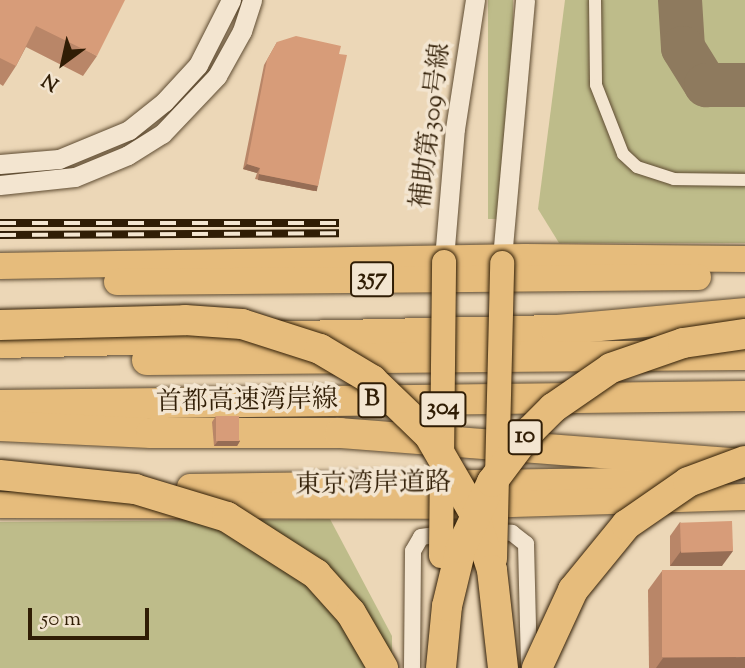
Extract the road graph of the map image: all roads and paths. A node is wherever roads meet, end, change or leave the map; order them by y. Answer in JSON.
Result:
{"nodes":[{"id":1,"x":231,"y":0,"type":"edge"},
{"id":2,"x":251,"y":0,"type":"edge"},
{"id":3,"x":475,"y":0,"type":"edge"},
{"id":4,"x":525,"y":0,"type":"edge"},
{"id":5,"x":595,"y":0,"type":"edge"},
{"id":6,"x":0,"y":164,"type":"edge"},
{"id":7,"x":745,"y":180,"type":"edge"},
{"id":8,"x":0,"y":185,"type":"edge"},
{"id":9,"x":745,"y":259,"type":"edge"},
{"id":10,"x":444,"y":260,"type":"junction"},
{"id":11,"x":502,"y":260,"type":"junction"},
{"id":12,"x":0,"y":266,"type":"edge"},
{"id":13,"x":745,"y":276,"type":"edge"},
{"id":14,"x":0,"y":283,"type":"edge"},
{"id":15,"x":745,"y":313,"type":"edge"},
{"id":16,"x":0,"y":325,"type":"edge"},
{"id":17,"x":745,"y":334,"type":"edge"},
{"id":18,"x":0,"y":343,"type":"edge"},
{"id":19,"x":745,"y":355,"type":"edge"},
{"id":20,"x":0,"y":361,"type":"edge"},
{"id":21,"x":745,"y":396,"type":"edge"},
{"id":22,"x":0,"y":405,"type":"edge"},
{"id":23,"x":0,"y":426,"type":"edge"},
{"id":24,"x":745,"y":463,"type":"edge"},
{"id":25,"x":0,"y":475,"type":"edge"},
{"id":26,"x":745,"y":479,"type":"edge"},
{"id":27,"x":0,"y":489,"type":"edge"},
{"id":28,"x":745,"y":497,"type":"edge"},
{"id":29,"x":494,"y":503,"type":"junction"},
{"id":30,"x":0,"y":505,"type":"edge"},
{"id":31,"x":442,"y":506,"type":"junction"},
{"id":32,"x":441,"y":556,"type":"dead end"},
{"id":33,"x":495,"y":559,"type":"dead end"},
{"id":34,"x":383,"y":668,"type":"edge"},
{"id":35,"x":412,"y":668,"type":"edge"},
{"id":36,"x":441,"y":668,"type":"edge"},
{"id":37,"x":503,"y":668,"type":"edge"},
{"id":38,"x":529,"y":668,"type":"edge"},
{"id":39,"x":537,"y":668,"type":"edge"}],
"edges":[{"from":1,"to":6,"type":"street"},
{"from":2,"to":8,"type":"street"},
{"from":3,"to":10,"type":"street","name":"補助第309号線"},
{"from":4,"to":11,"type":"street"},
{"from":5,"to":7,"type":"street"},
{"from":9,"to":11,"type":"highway","number":"357"},
{"from":10,"to":11,"type":"highway","number":"357"},
{"from":10,"to":12,"type":"highway","number":"357"},
{"from":10,"to":31,"type":"main road","number":"304","bridge":true},
{"from":11,"to":29,"type":"main road","number":"304","bridge":true},
{"from":13,"to":14,"type":"highway","number":"357"},
{"from":15,"to":18,"type":"highway"},
{"from":16,"to":37,"type":"highway","bridge":true},
{"from":17,"to":36,"type":"highway","number":"10","bridge":true},
{"from":19,"to":20,"type":"highway","name":"首都高速湾岸線","number":"B"},
{"from":21,"to":22,"type":"highway","name":"首都高速湾岸線","number":"B"},
{"from":23,"to":24,"type":"highway"},
{"from":24,"to":39,"type":"highway","bridge":true},
{"from":25,"to":34,"type":"highway","bridge":true},
{"from":26,"to":27,"type":"highway","name":"東京湾岸道路"},
{"from":28,"to":29,"type":"highway","bridge":true},
{"from":29,"to":31,"type":"highway","bridge":true},
{"from":29,"to":33,"type":"main road","number":"304","bridge":true},
{"from":30,"to":31,"type":"highway"},
{"from":31,"to":32,"type":"main road","number":"304","bridge":true},
{"from":35,"to":38,"type":"street"}]}
